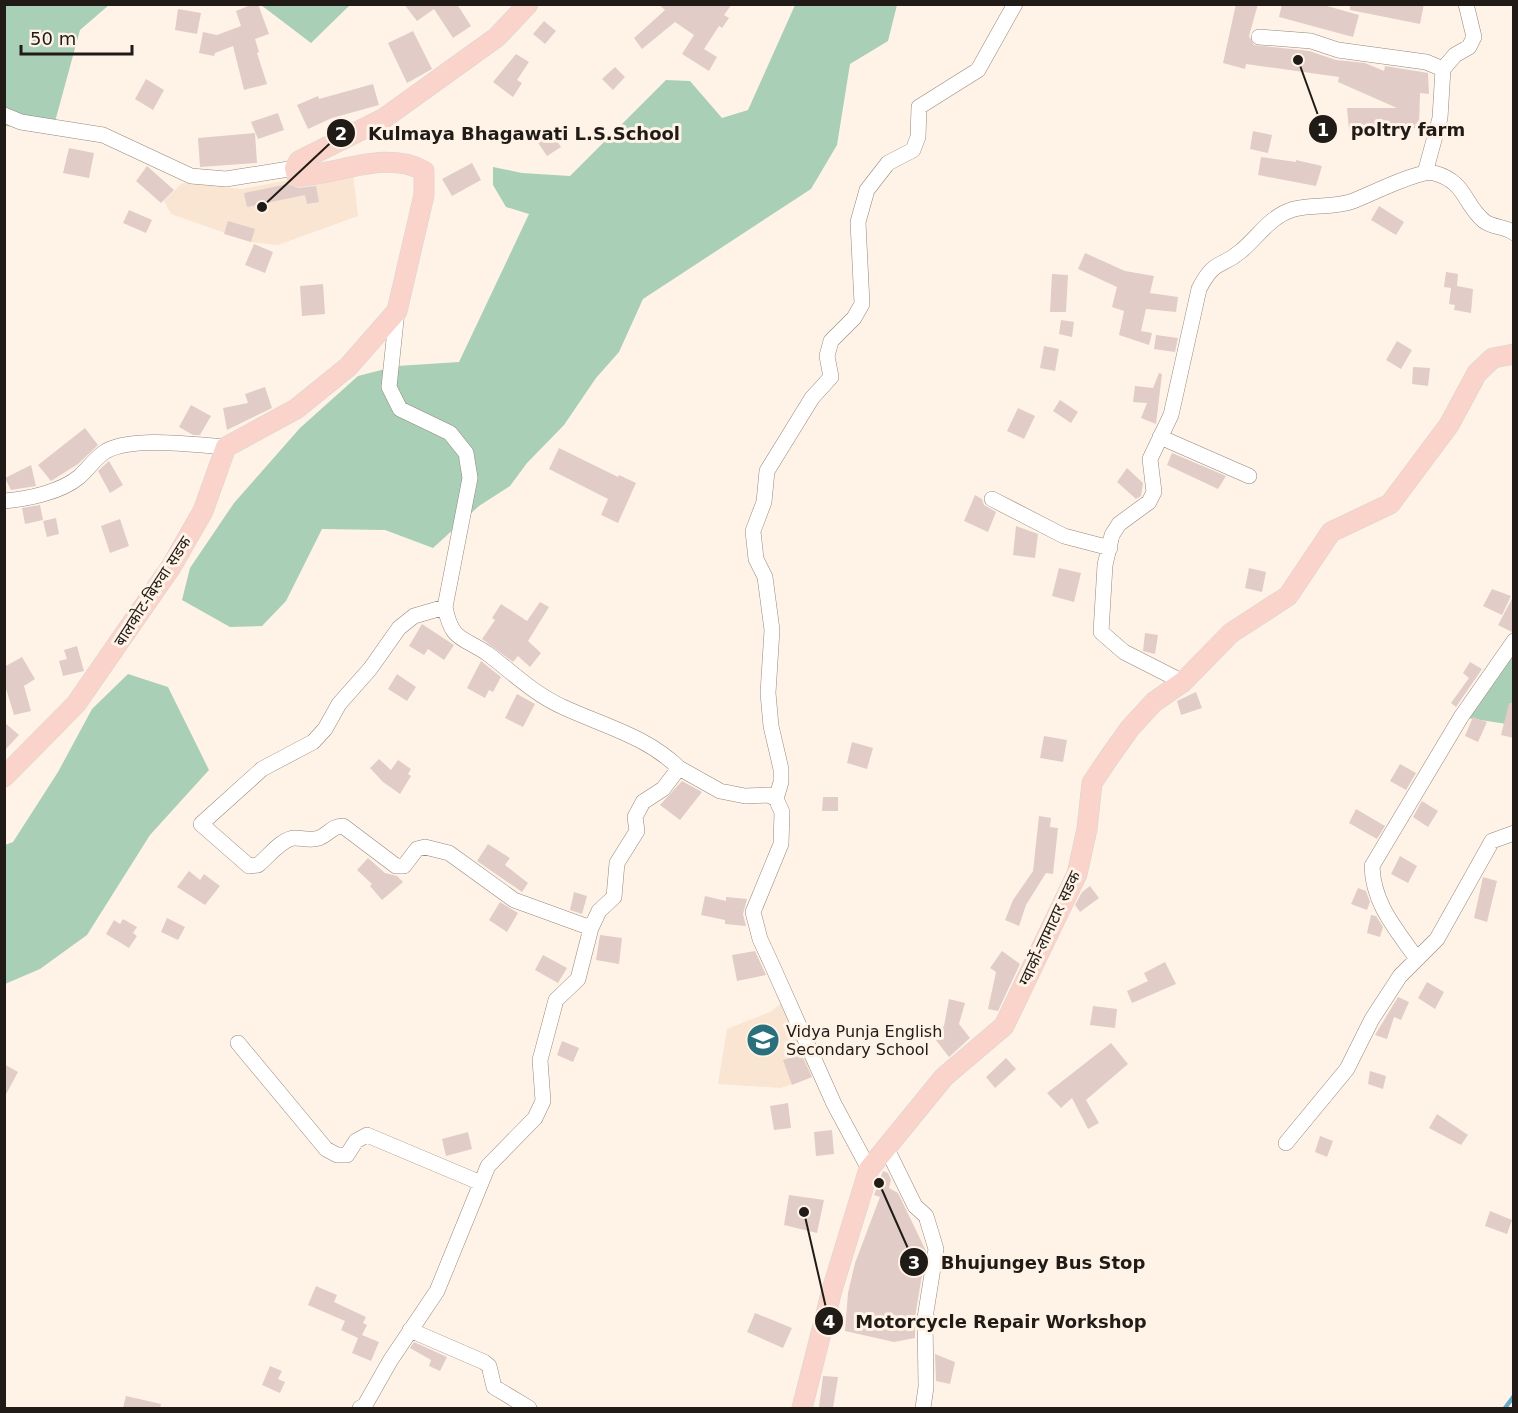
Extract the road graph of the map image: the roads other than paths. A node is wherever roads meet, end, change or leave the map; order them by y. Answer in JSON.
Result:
{"nodes":[{"id":1,"x":528,"y":4,"type":"edge"},
{"id":2,"x":1015,"y":4,"type":"edge"},
{"id":3,"x":1467,"y":4,"type":"edge"},
{"id":4,"x":1259,"y":37,"type":"dead end"},
{"id":5,"x":1443,"y":69,"type":"junction"},
{"id":6,"x":4,"y":115,"type":"edge"},
{"id":7,"x":295,"y":168,"type":"junction"},
{"id":8,"x":1425,"y":173,"type":"junction"},
{"id":9,"x":1514,"y":233,"type":"edge"},
{"id":10,"x":397,"y":311,"type":"junction"},
{"id":11,"x":1514,"y":354,"type":"edge"},
{"id":12,"x":1160,"y":437,"type":"junction"},
{"id":13,"x":226,"y":447,"type":"junction"},
{"id":14,"x":1249,"y":476,"type":"dead end"},
{"id":15,"x":992,"y":499,"type":"dead end"},
{"id":16,"x":4,"y":501,"type":"edge"},
{"id":17,"x":1110,"y":548,"type":"junction"},
{"id":18,"x":445,"y":607,"type":"junction"},
{"id":19,"x":1514,"y":641,"type":"edge"},
{"id":20,"x":1183,"y":682,"type":"junction"},
{"id":21,"x":679,"y":768,"type":"junction"},
{"id":22,"x":4,"y":777,"type":"edge"},
{"id":23,"x":776,"y":800,"type":"junction"},
{"id":24,"x":1514,"y":833,"type":"edge"},
{"id":25,"x":591,"y":927,"type":"junction"},
{"id":26,"x":1417,"y":960,"type":"junction"},
{"id":27,"x":238,"y":1043,"type":"dead end"},
{"id":28,"x":1286,"y":1143,"type":"dead end"},
{"id":29,"x":886,"y":1147,"type":"junction"},
{"id":30,"x":869,"y":1169,"type":"junction"},
{"id":31,"x":481,"y":1183,"type":"junction"},
{"id":32,"x":410,"y":1330,"type":"junction"},
{"id":33,"x":360,"y":1408,"type":"edge"},
{"id":34,"x":529,"y":1408,"type":"edge"},
{"id":35,"x":802,"y":1408,"type":"edge"},
{"id":36,"x":923,"y":1408,"type":"edge"}],
"edges":[{"from":1,"to":7,"type":"main road"},
{"from":2,"to":23,"type":"street"},
{"from":3,"to":5,"type":"street"},
{"from":4,"to":5,"type":"street"},
{"from":5,"to":8,"type":"street"},
{"from":6,"to":7,"type":"street"},
{"from":7,"to":10,"type":"main road"},
{"from":8,"to":9,"type":"street"},
{"from":8,"to":12,"type":"street"},
{"from":10,"to":13,"type":"main road"},
{"from":10,"to":18,"type":"street"},
{"from":11,"to":20,"type":"main road","name":"ग्वार्को-लामाटार सडक"},
{"from":12,"to":14,"type":"street"},
{"from":12,"to":17,"type":"street"},
{"from":13,"to":16,"type":"street"},
{"from":13,"to":22,"type":"main road","name":"बालकोट-बिरुवा सडक"},
{"from":15,"to":17,"type":"street"},
{"from":17,"to":20,"type":"street"},
{"from":18,"to":21,"type":"street"},
{"from":18,"to":25,"type":"street"},
{"from":19,"to":26,"type":"street"},
{"from":20,"to":29,"type":"main road","name":"ग्वार्को-लामाटार सडक"},
{"from":21,"to":23,"type":"street"},
{"from":21,"to":25,"type":"street"},
{"from":23,"to":30,"type":"street"},
{"from":24,"to":26,"type":"street"},
{"from":25,"to":31,"type":"street"},
{"from":26,"to":28,"type":"street"},
{"from":27,"to":31,"type":"street"},
{"from":29,"to":30,"type":"main road","name":"ग्वार्को-लामाटार सडक"},
{"from":29,"to":36,"type":"street"},
{"from":30,"to":35,"type":"main road","name":"ग्वार्को-लामाटार सडक"},
{"from":31,"to":32,"type":"street"},
{"from":32,"to":33,"type":"street"},
{"from":32,"to":34,"type":"street"}]}
